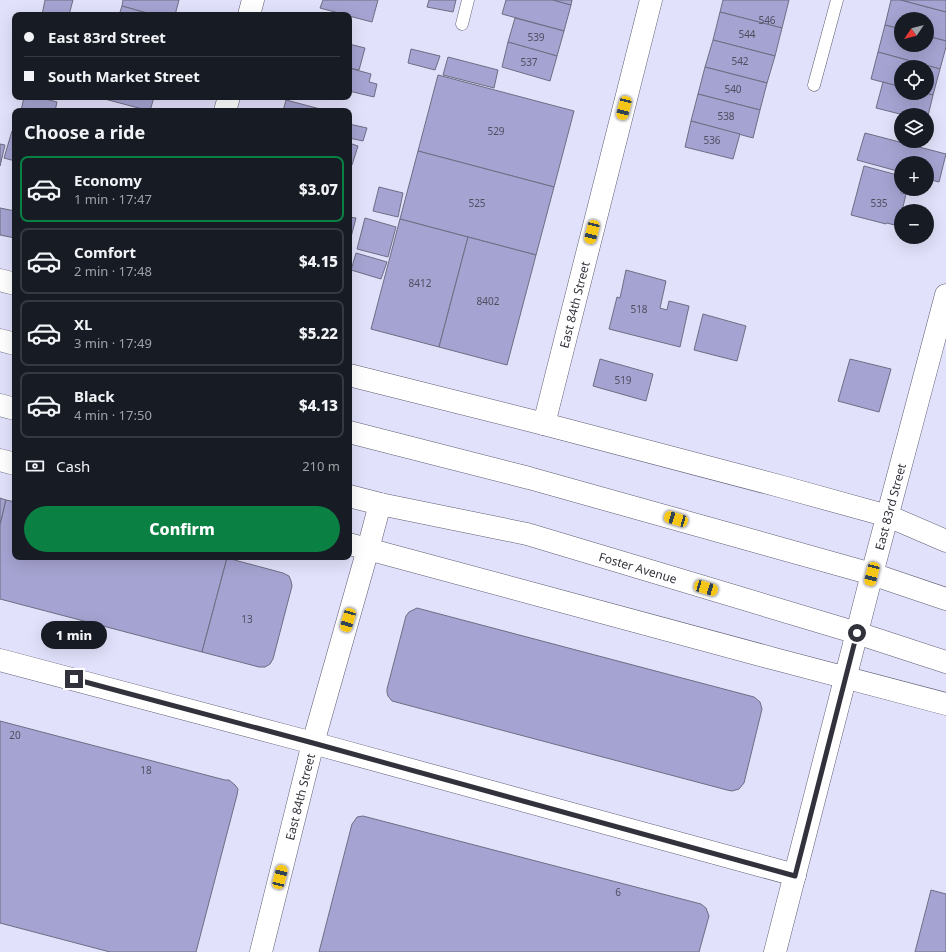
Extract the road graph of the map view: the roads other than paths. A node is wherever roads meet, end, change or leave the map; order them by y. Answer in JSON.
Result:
{"nodes":[{"id":1,"x":253,"y":0,"type":"edge"},
{"id":2,"x":468,"y":0,"type":"edge"},
{"id":3,"x":651,"y":0,"type":"edge"},
{"id":4,"x":837,"y":0,"type":"edge"},
{"id":5,"x":250,"y":12,"type":"edge"},
{"id":6,"x":462,"y":24,"type":"dead end"},
{"id":7,"x":814,"y":85,"type":"dead end"},
{"id":8,"x":0,"y":280,"type":"edge"},
{"id":9,"x":12,"y":283,"type":"edge"},
{"id":10,"x":946,"y":295,"type":"edge"},
{"id":11,"x":941,"y":333,"type":"edge"},
{"id":12,"x":0,"y":340,"type":"edge"},
{"id":13,"x":12,"y":343,"type":"edge"},
{"id":14,"x":352,"y":376,"type":"edge"},
{"id":15,"x":0,"y":405,"type":"edge"},
{"id":16,"x":12,"y":408,"type":"edge"},
{"id":17,"x":544,"y":424,"type":"junction"},
{"id":18,"x":352,"y":433,"type":"edge"},
{"id":19,"x":0,"y":460,"type":"edge"},
{"id":20,"x":12,"y":463,"type":"edge"},
{"id":21,"x":352,"y":497,"type":"edge"},
{"id":22,"x":380,"y":504,"type":"junction"},
{"id":23,"x":888,"y":516,"type":"junction"},
{"id":24,"x":946,"y":541,"type":"edge"},
{"id":25,"x":359,"y":546,"type":"edge"},
{"id":26,"x":872,"y":574,"type":"junction"},
{"id":27,"x":946,"y":599,"type":"edge"},
{"id":28,"x":857,"y":633,"type":"junction"},
{"id":29,"x":0,"y":660,"type":"edge"},
{"id":30,"x":946,"y":662,"type":"edge"},
{"id":31,"x":846,"y":678,"type":"junction"},
{"id":32,"x":946,"y":704,"type":"edge"},
{"id":33,"x":313,"y":743,"type":"junction"},
{"id":34,"x":795,"y":876,"type":"junction"},
{"id":35,"x":261,"y":952,"type":"edge"},
{"id":36,"x":775,"y":952,"type":"edge"}],
"edges":[{"from":1,"to":5,"type":"street"},
{"from":2,"to":6,"type":"lane"},
{"from":3,"to":17,"type":"street","name":"East 84th Street"},
{"from":4,"to":7,"type":"lane"},
{"from":8,"to":9,"type":"street"},
{"from":10,"to":11,"type":"street","name":"East 83rd Street"},
{"from":11,"to":23,"type":"street","name":"East 83rd Street"},
{"from":12,"to":13,"type":"street"},
{"from":14,"to":17,"type":"street"},
{"from":15,"to":16,"type":"street"},
{"from":17,"to":23,"type":"street"},
{"from":18,"to":26,"type":"street"},
{"from":19,"to":20,"type":"street"},
{"from":21,"to":22,"type":"street","name":"Foster Avenue"},
{"from":22,"to":25,"type":"street","name":"East 84th Street"},
{"from":22,"to":28,"type":"street","name":"Foster Avenue"},
{"from":23,"to":24,"type":"street"},
{"from":23,"to":26,"type":"street","name":"East 83rd Street"},
{"from":25,"to":31,"type":"street"},
{"from":25,"to":33,"type":"street","name":"East 84th Street"},
{"from":26,"to":27,"type":"street"},
{"from":26,"to":28,"type":"street","name":"East 83rd Street"},
{"from":28,"to":30,"type":"street","name":"Foster Avenue"},
{"from":28,"to":31,"type":"street","name":"East 83rd Street"},
{"from":29,"to":33,"type":"street"},
{"from":31,"to":32,"type":"street"},
{"from":31,"to":34,"type":"street","name":"East 83rd Street"},
{"from":33,"to":34,"type":"street"},
{"from":33,"to":35,"type":"street","name":"East 84th Street"},
{"from":34,"to":36,"type":"street","name":"East 83rd Street"}]}
